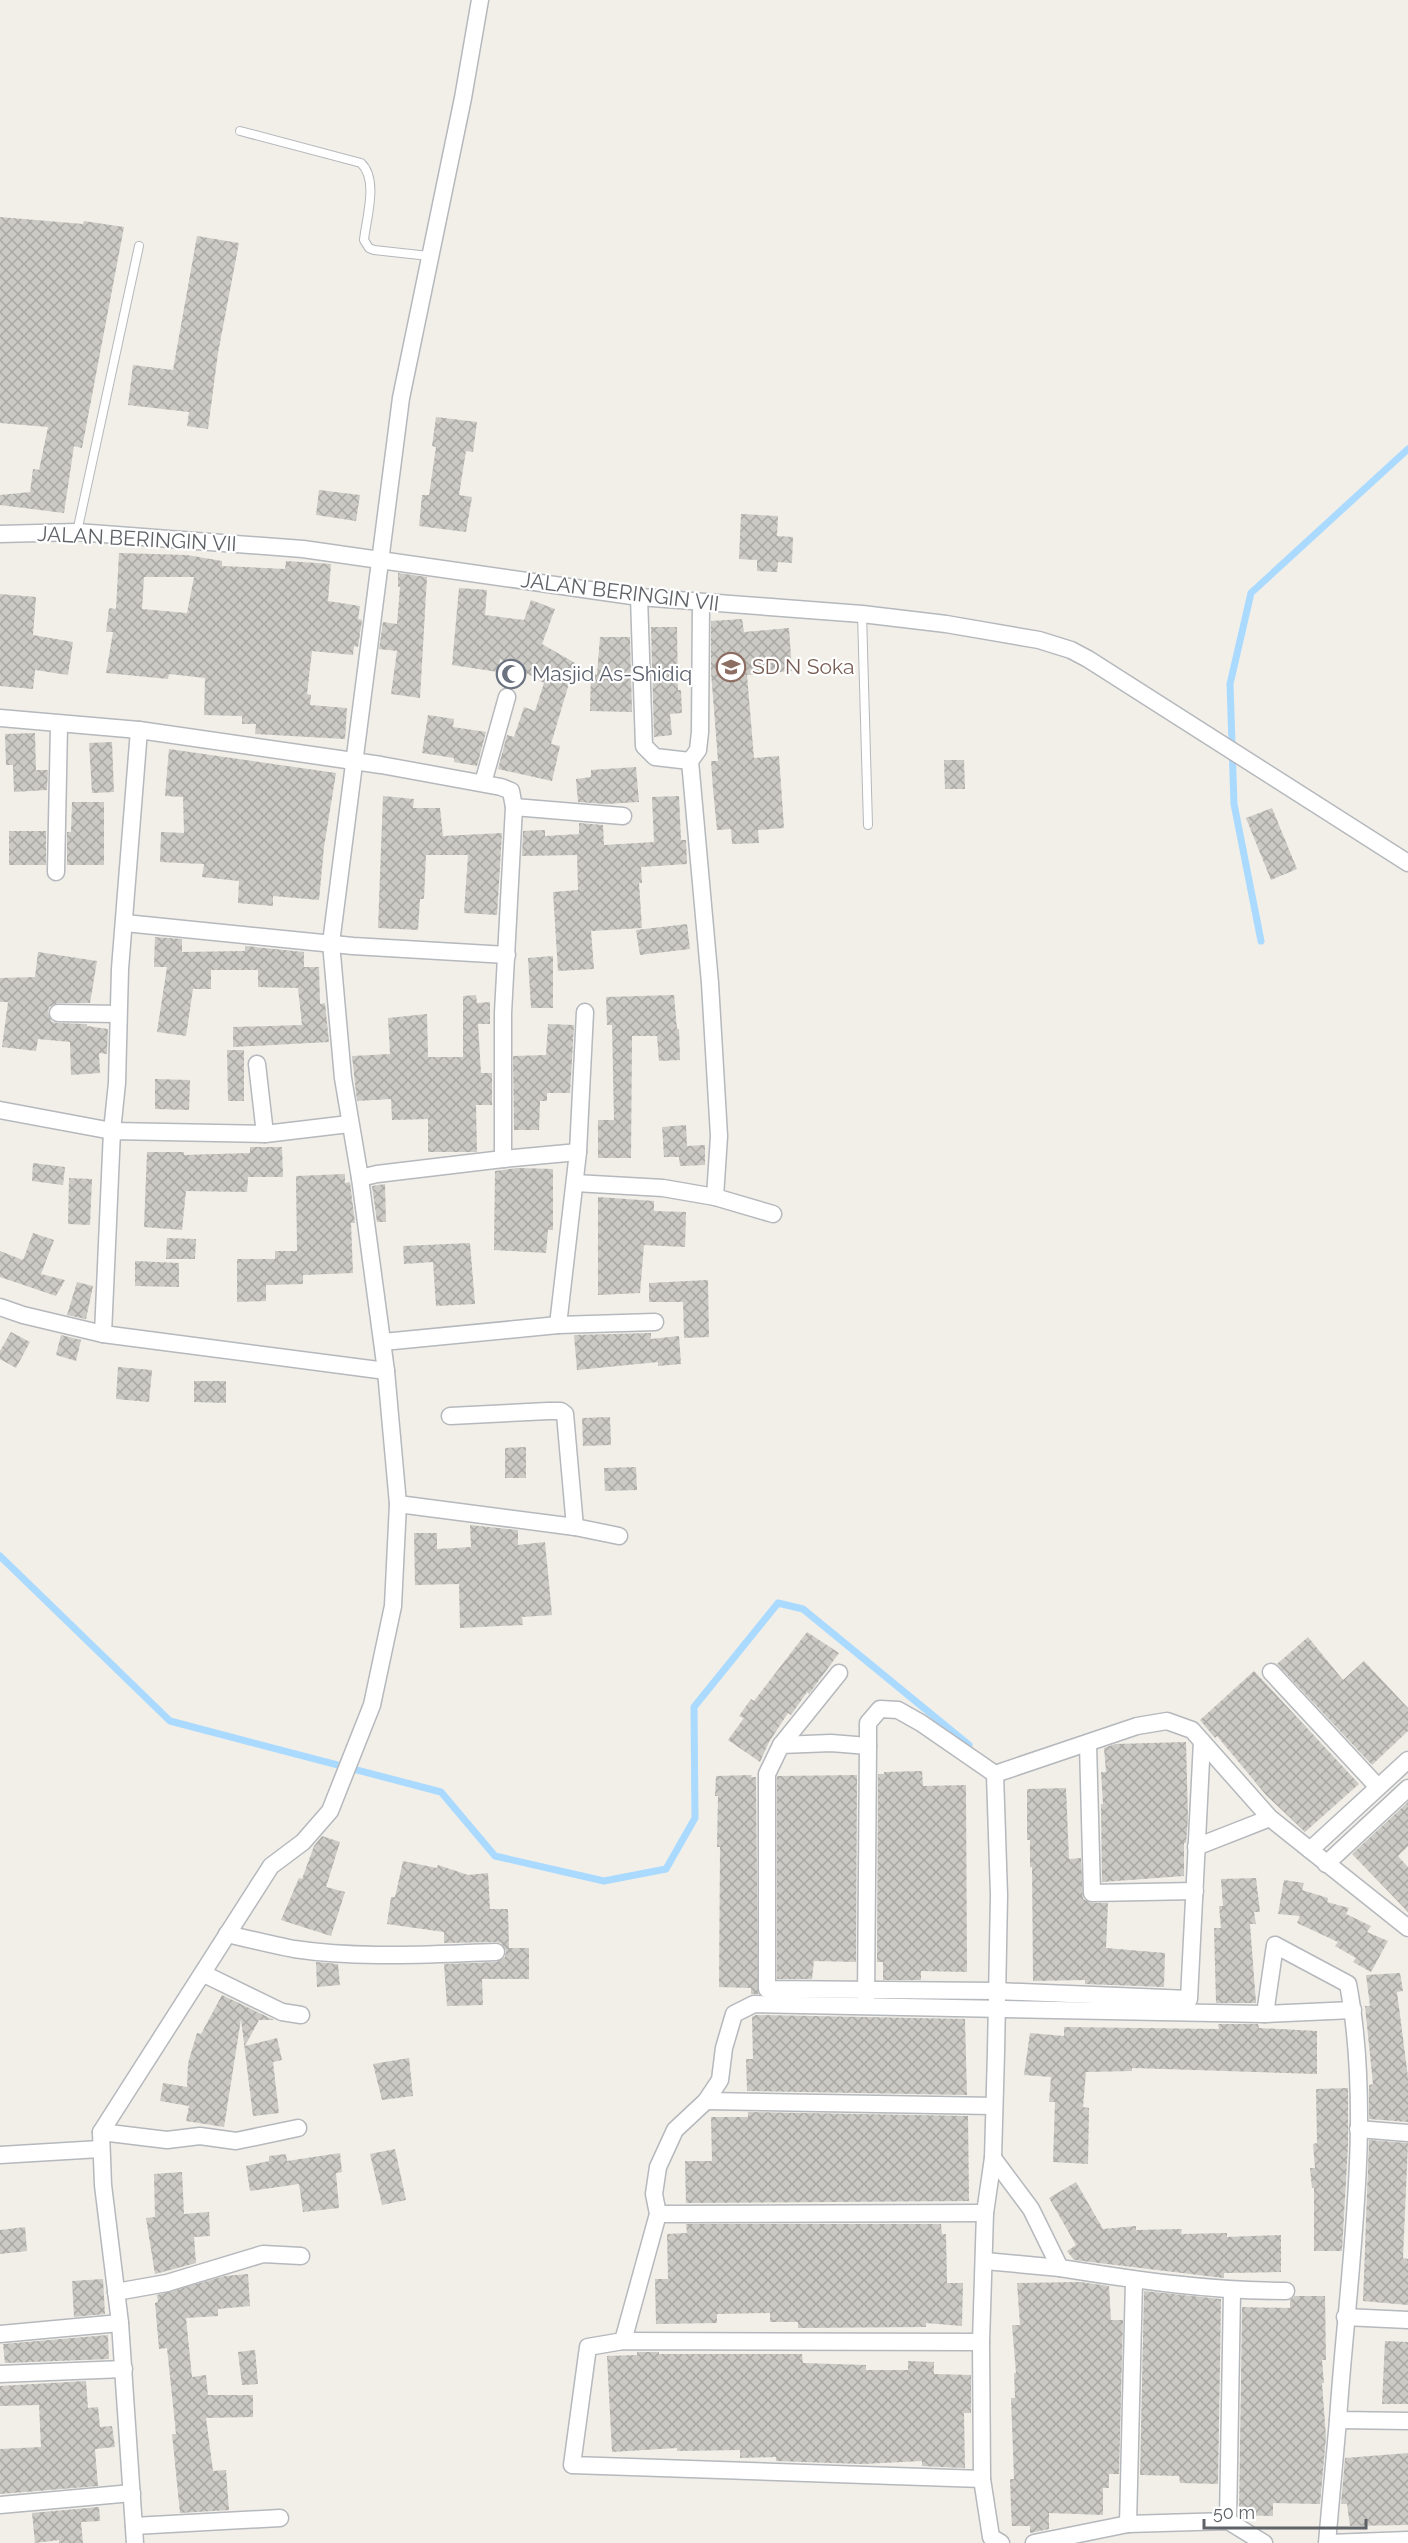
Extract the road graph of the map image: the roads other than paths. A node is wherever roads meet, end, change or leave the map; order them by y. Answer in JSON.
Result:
{"nodes":[{"id":1,"x":480,"y":0,"type":"edge"},
{"id":2,"x":240,"y":131,"type":"dead end"},
{"id":3,"x":140,"y":246,"type":"dead end"},
{"id":4,"x":429,"y":256,"type":"junction"},
{"id":5,"x":77,"y":532,"type":"junction"},
{"id":6,"x":0,"y":534,"type":"edge"},
{"id":7,"x":379,"y":558,"type":"junction"},
{"id":8,"x":639,"y":597,"type":"junction"},
{"id":9,"x":701,"y":603,"type":"junction"},
{"id":10,"x":862,"y":614,"type":"junction"},
{"id":11,"x":507,"y":698,"type":"dead end"},
{"id":12,"x":0,"y":718,"type":"edge"},
{"id":13,"x":59,"y":724,"type":"junction"},
{"id":14,"x":139,"y":730,"type":"junction"},
{"id":15,"x":690,"y":761,"type":"junction"},
{"id":16,"x":358,"y":762,"type":"junction"},
{"id":17,"x":483,"y":783,"type":"junction"},
{"id":18,"x":514,"y":807,"type":"junction"},
{"id":19,"x":623,"y":816,"type":"dead end"},
{"id":20,"x":868,"y":825,"type":"dead end"},
{"id":21,"x":1408,"y":863,"type":"edge"},
{"id":22,"x":56,"y":872,"type":"dead end"},
{"id":23,"x":125,"y":923,"type":"junction"},
{"id":24,"x":341,"y":944,"type":"junction"},
{"id":25,"x":507,"y":955,"type":"junction"},
{"id":26,"x":585,"y":1012,"type":"dead end"},
{"id":27,"x":58,"y":1013,"type":"dead end"},
{"id":28,"x":117,"y":1014,"type":"junction"},
{"id":29,"x":257,"y":1064,"type":"dead end"},
{"id":30,"x":0,"y":1110,"type":"edge"},
{"id":31,"x":349,"y":1124,"type":"junction"},
{"id":32,"x":112,"y":1131,"type":"junction"},
{"id":33,"x":265,"y":1134,"type":"junction"},
{"id":34,"x":578,"y":1152,"type":"junction"},
{"id":35,"x":503,"y":1159,"type":"junction"},
{"id":36,"x":368,"y":1176,"type":"junction"},
{"id":37,"x":575,"y":1183,"type":"junction"},
{"id":38,"x":715,"y":1197,"type":"junction"},
{"id":39,"x":773,"y":1214,"type":"dead end"},
{"id":40,"x":0,"y":1306,"type":"edge"},
{"id":41,"x":655,"y":1322,"type":"dead end"},
{"id":42,"x":558,"y":1324,"type":"junction"},
{"id":43,"x":102,"y":1334,"type":"junction"},
{"id":44,"x":383,"y":1342,"type":"junction"},
{"id":45,"x":386,"y":1371,"type":"junction"},
{"id":46,"x":450,"y":1416,"type":"dead end"},
{"id":47,"x":398,"y":1504,"type":"junction"},
{"id":48,"x":574,"y":1527,"type":"junction"},
{"id":49,"x":619,"y":1536,"type":"dead end"},
{"id":50,"x":1271,"y":1672,"type":"dead end"},
{"id":51,"x":839,"y":1673,"type":"dead end"},
{"id":52,"x":1202,"y":1742,"type":"junction"},
{"id":53,"x":1088,"y":1744,"type":"junction"},
{"id":54,"x":781,"y":1745,"type":"junction"},
{"id":55,"x":868,"y":1746,"type":"junction"},
{"id":56,"x":1408,"y":1760,"type":"edge"},
{"id":57,"x":995,"y":1774,"type":"junction"},
{"id":58,"x":1377,"y":1786,"type":"junction"},
{"id":59,"x":1408,"y":1788,"type":"edge"},
{"id":60,"x":1270,"y":1818,"type":"junction"},
{"id":61,"x":1196,"y":1847,"type":"junction"},
{"id":62,"x":1310,"y":1850,"type":"junction"},
{"id":63,"x":1326,"y":1864,"type":"junction"},
{"id":64,"x":1195,"y":1892,"type":"junction"},
{"id":65,"x":1408,"y":1928,"type":"edge"},
{"id":66,"x":227,"y":1934,"type":"junction"},
{"id":67,"x":496,"y":1952,"type":"dead end"},
{"id":68,"x":204,"y":1974,"type":"junction"},
{"id":69,"x":866,"y":1997,"type":"junction"},
{"id":70,"x":995,"y":1999,"type":"junction"},
{"id":71,"x":1353,"y":2010,"type":"junction"},
{"id":72,"x":1265,"y":2014,"type":"junction"},
{"id":73,"x":301,"y":2015,"type":"dead end"},
{"id":74,"x":706,"y":2101,"type":"junction"},
{"id":75,"x":994,"y":2106,"type":"junction"},
{"id":76,"x":298,"y":2128,"type":"dead end"},
{"id":77,"x":1358,"y":2129,"type":"junction"},
{"id":78,"x":1408,"y":2133,"type":"edge"},
{"id":79,"x":100,"y":2140,"type":"junction"},
{"id":80,"x":0,"y":2155,"type":"edge"},
{"id":81,"x":993,"y":2158,"type":"junction"},
{"id":82,"x":985,"y":2213,"type":"junction"},
{"id":83,"x":658,"y":2214,"type":"junction"},
{"id":84,"x":301,"y":2256,"type":"dead end"},
{"id":85,"x":985,"y":2261,"type":"junction"},
{"id":86,"x":1060,"y":2268,"type":"junction"},
{"id":87,"x":1134,"y":2281,"type":"junction"},
{"id":88,"x":1232,"y":2291,"type":"junction"},
{"id":89,"x":1286,"y":2291,"type":"dead end"},
{"id":90,"x":116,"y":2292,"type":"junction"},
{"id":91,"x":1344,"y":2318,"type":"junction"},
{"id":92,"x":1408,"y":2320,"type":"edge"},
{"id":93,"x":120,"y":2323,"type":"junction"},
{"id":94,"x":0,"y":2334,"type":"edge"},
{"id":95,"x":623,"y":2341,"type":"junction"},
{"id":96,"x":981,"y":2342,"type":"junction"},
{"id":97,"x":124,"y":2369,"type":"junction"},
{"id":98,"x":0,"y":2374,"type":"edge"},
{"id":99,"x":1338,"y":2420,"type":"junction"},
{"id":100,"x":1408,"y":2421,"type":"edge"},
{"id":101,"x":982,"y":2479,"type":"junction"},
{"id":102,"x":132,"y":2493,"type":"junction"},
{"id":103,"x":0,"y":2505,"type":"edge"},
{"id":104,"x":280,"y":2518,"type":"dead end"},
{"id":105,"x":1228,"y":2521,"type":"junction"},
{"id":106,"x":1128,"y":2524,"type":"junction"},
{"id":107,"x":134,"y":2526,"type":"junction"},
{"id":108,"x":1408,"y":2540,"type":"edge"},
{"id":109,"x":135,"y":2543,"type":"edge"},
{"id":110,"x":1001,"y":2543,"type":"edge"},
{"id":111,"x":1034,"y":2543,"type":"edge"},
{"id":112,"x":1264,"y":2543,"type":"edge"},
{"id":113,"x":1328,"y":2543,"type":"edge"}],
"edges":[{"from":1,"to":4,"type":"street"},
{"from":2,"to":4,"type":"lane"},
{"from":3,"to":5,"type":"lane"},
{"from":4,"to":7,"type":"street"},
{"from":5,"to":6,"type":"street","name":"JALAN BERINGIN VII"},
{"from":5,"to":7,"type":"street","name":"JALAN BERINGIN VII"},
{"from":7,"to":8,"type":"street","name":"JALAN BERINGIN VII"},
{"from":7,"to":16,"type":"street"},
{"from":8,"to":9,"type":"street","name":"JALAN BERINGIN VII"},
{"from":8,"to":15,"type":"street"},
{"from":9,"to":10,"type":"street","name":"JALAN BERINGIN VII"},
{"from":9,"to":15,"type":"street"},
{"from":10,"to":20,"type":"lane"},
{"from":10,"to":21,"type":"street","name":"JALAN BERINGIN VII"},
{"from":11,"to":17,"type":"street"},
{"from":12,"to":13,"type":"street"},
{"from":13,"to":14,"type":"street"},
{"from":13,"to":22,"type":"street"},
{"from":14,"to":16,"type":"street"},
{"from":14,"to":23,"type":"street"},
{"from":15,"to":38,"type":"street"},
{"from":16,"to":17,"type":"street"},
{"from":16,"to":24,"type":"street"},
{"from":17,"to":18,"type":"street"},
{"from":18,"to":19,"type":"street"},
{"from":18,"to":25,"type":"street"},
{"from":23,"to":24,"type":"street"},
{"from":23,"to":28,"type":"street"},
{"from":24,"to":25,"type":"street"},
{"from":24,"to":31,"type":"street"},
{"from":25,"to":35,"type":"street"},
{"from":26,"to":34,"type":"street"},
{"from":27,"to":28,"type":"street"},
{"from":28,"to":32,"type":"street"},
{"from":29,"to":33,"type":"street"},
{"from":30,"to":32,"type":"street"},
{"from":31,"to":33,"type":"street"},
{"from":31,"to":36,"type":"street"},
{"from":32,"to":33,"type":"street"},
{"from":32,"to":43,"type":"street"},
{"from":34,"to":35,"type":"street"},
{"from":34,"to":37,"type":"street"},
{"from":35,"to":36,"type":"street"},
{"from":36,"to":44,"type":"street"},
{"from":37,"to":38,"type":"street"},
{"from":37,"to":42,"type":"street"},
{"from":38,"to":39,"type":"street"},
{"from":40,"to":43,"type":"street"},
{"from":41,"to":42,"type":"street"},
{"from":42,"to":44,"type":"street"},
{"from":43,"to":45,"type":"street"},
{"from":44,"to":45,"type":"street"},
{"from":45,"to":47,"type":"street"},
{"from":46,"to":48,"type":"street"},
{"from":47,"to":48,"type":"street"},
{"from":47,"to":66,"type":"street"},
{"from":48,"to":49,"type":"street"},
{"from":50,"to":58,"type":"street"},
{"from":51,"to":54,"type":"street"},
{"from":52,"to":53,"type":"street"},
{"from":52,"to":60,"type":"street"},
{"from":52,"to":61,"type":"street"},
{"from":53,"to":57,"type":"street"},
{"from":53,"to":64,"type":"street"},
{"from":54,"to":55,"type":"street"},
{"from":54,"to":69,"type":"street"},
{"from":55,"to":57,"type":"street"},
{"from":55,"to":69,"type":"street"},
{"from":56,"to":58,"type":"street"},
{"from":57,"to":70,"type":"street"},
{"from":58,"to":62,"type":"street"},
{"from":59,"to":63,"type":"street"},
{"from":60,"to":61,"type":"street"},
{"from":60,"to":62,"type":"street"},
{"from":61,"to":64,"type":"street"},
{"from":62,"to":63,"type":"street"},
{"from":63,"to":65,"type":"street"},
{"from":64,"to":70,"type":"street"},
{"from":66,"to":67,"type":"street"},
{"from":66,"to":68,"type":"street"},
{"from":68,"to":73,"type":"street"},
{"from":68,"to":79,"type":"street"},
{"from":69,"to":70,"type":"street"},
{"from":69,"to":74,"type":"street"},
{"from":70,"to":72,"type":"street"},
{"from":70,"to":75,"type":"street"},
{"from":71,"to":72,"type":"street"},
{"from":71,"to":72,"type":"street"},
{"from":71,"to":77,"type":"street"},
{"from":74,"to":75,"type":"street"},
{"from":74,"to":83,"type":"street"},
{"from":75,"to":81,"type":"street"},
{"from":76,"to":79,"type":"street"},
{"from":77,"to":78,"type":"street"},
{"from":77,"to":91,"type":"street"},
{"from":79,"to":80,"type":"street"},
{"from":79,"to":90,"type":"street"},
{"from":81,"to":82,"type":"street"},
{"from":81,"to":86,"type":"street"},
{"from":82,"to":83,"type":"street"},
{"from":82,"to":85,"type":"street"},
{"from":83,"to":95,"type":"street"},
{"from":84,"to":90,"type":"street"},
{"from":85,"to":86,"type":"street"},
{"from":85,"to":96,"type":"street"},
{"from":86,"to":87,"type":"street"},
{"from":87,"to":88,"type":"street"},
{"from":87,"to":106,"type":"street"},
{"from":88,"to":89,"type":"street"},
{"from":88,"to":105,"type":"street"},
{"from":90,"to":93,"type":"street"},
{"from":91,"to":92,"type":"street"},
{"from":91,"to":99,"type":"street"},
{"from":93,"to":94,"type":"street"},
{"from":93,"to":97,"type":"street"},
{"from":95,"to":96,"type":"street"},
{"from":95,"to":101,"type":"street"},
{"from":96,"to":101,"type":"street"},
{"from":97,"to":98,"type":"street"},
{"from":97,"to":102,"type":"street"},
{"from":99,"to":100,"type":"street"},
{"from":99,"to":113,"type":"street"},
{"from":101,"to":110,"type":"street"},
{"from":102,"to":103,"type":"street"},
{"from":102,"to":107,"type":"street"},
{"from":104,"to":107,"type":"street"},
{"from":105,"to":106,"type":"street"},
{"from":105,"to":112,"type":"street"},
{"from":106,"to":111,"type":"street"},
{"from":107,"to":109,"type":"street"},
{"from":108,"to":113,"type":"street"}]}
